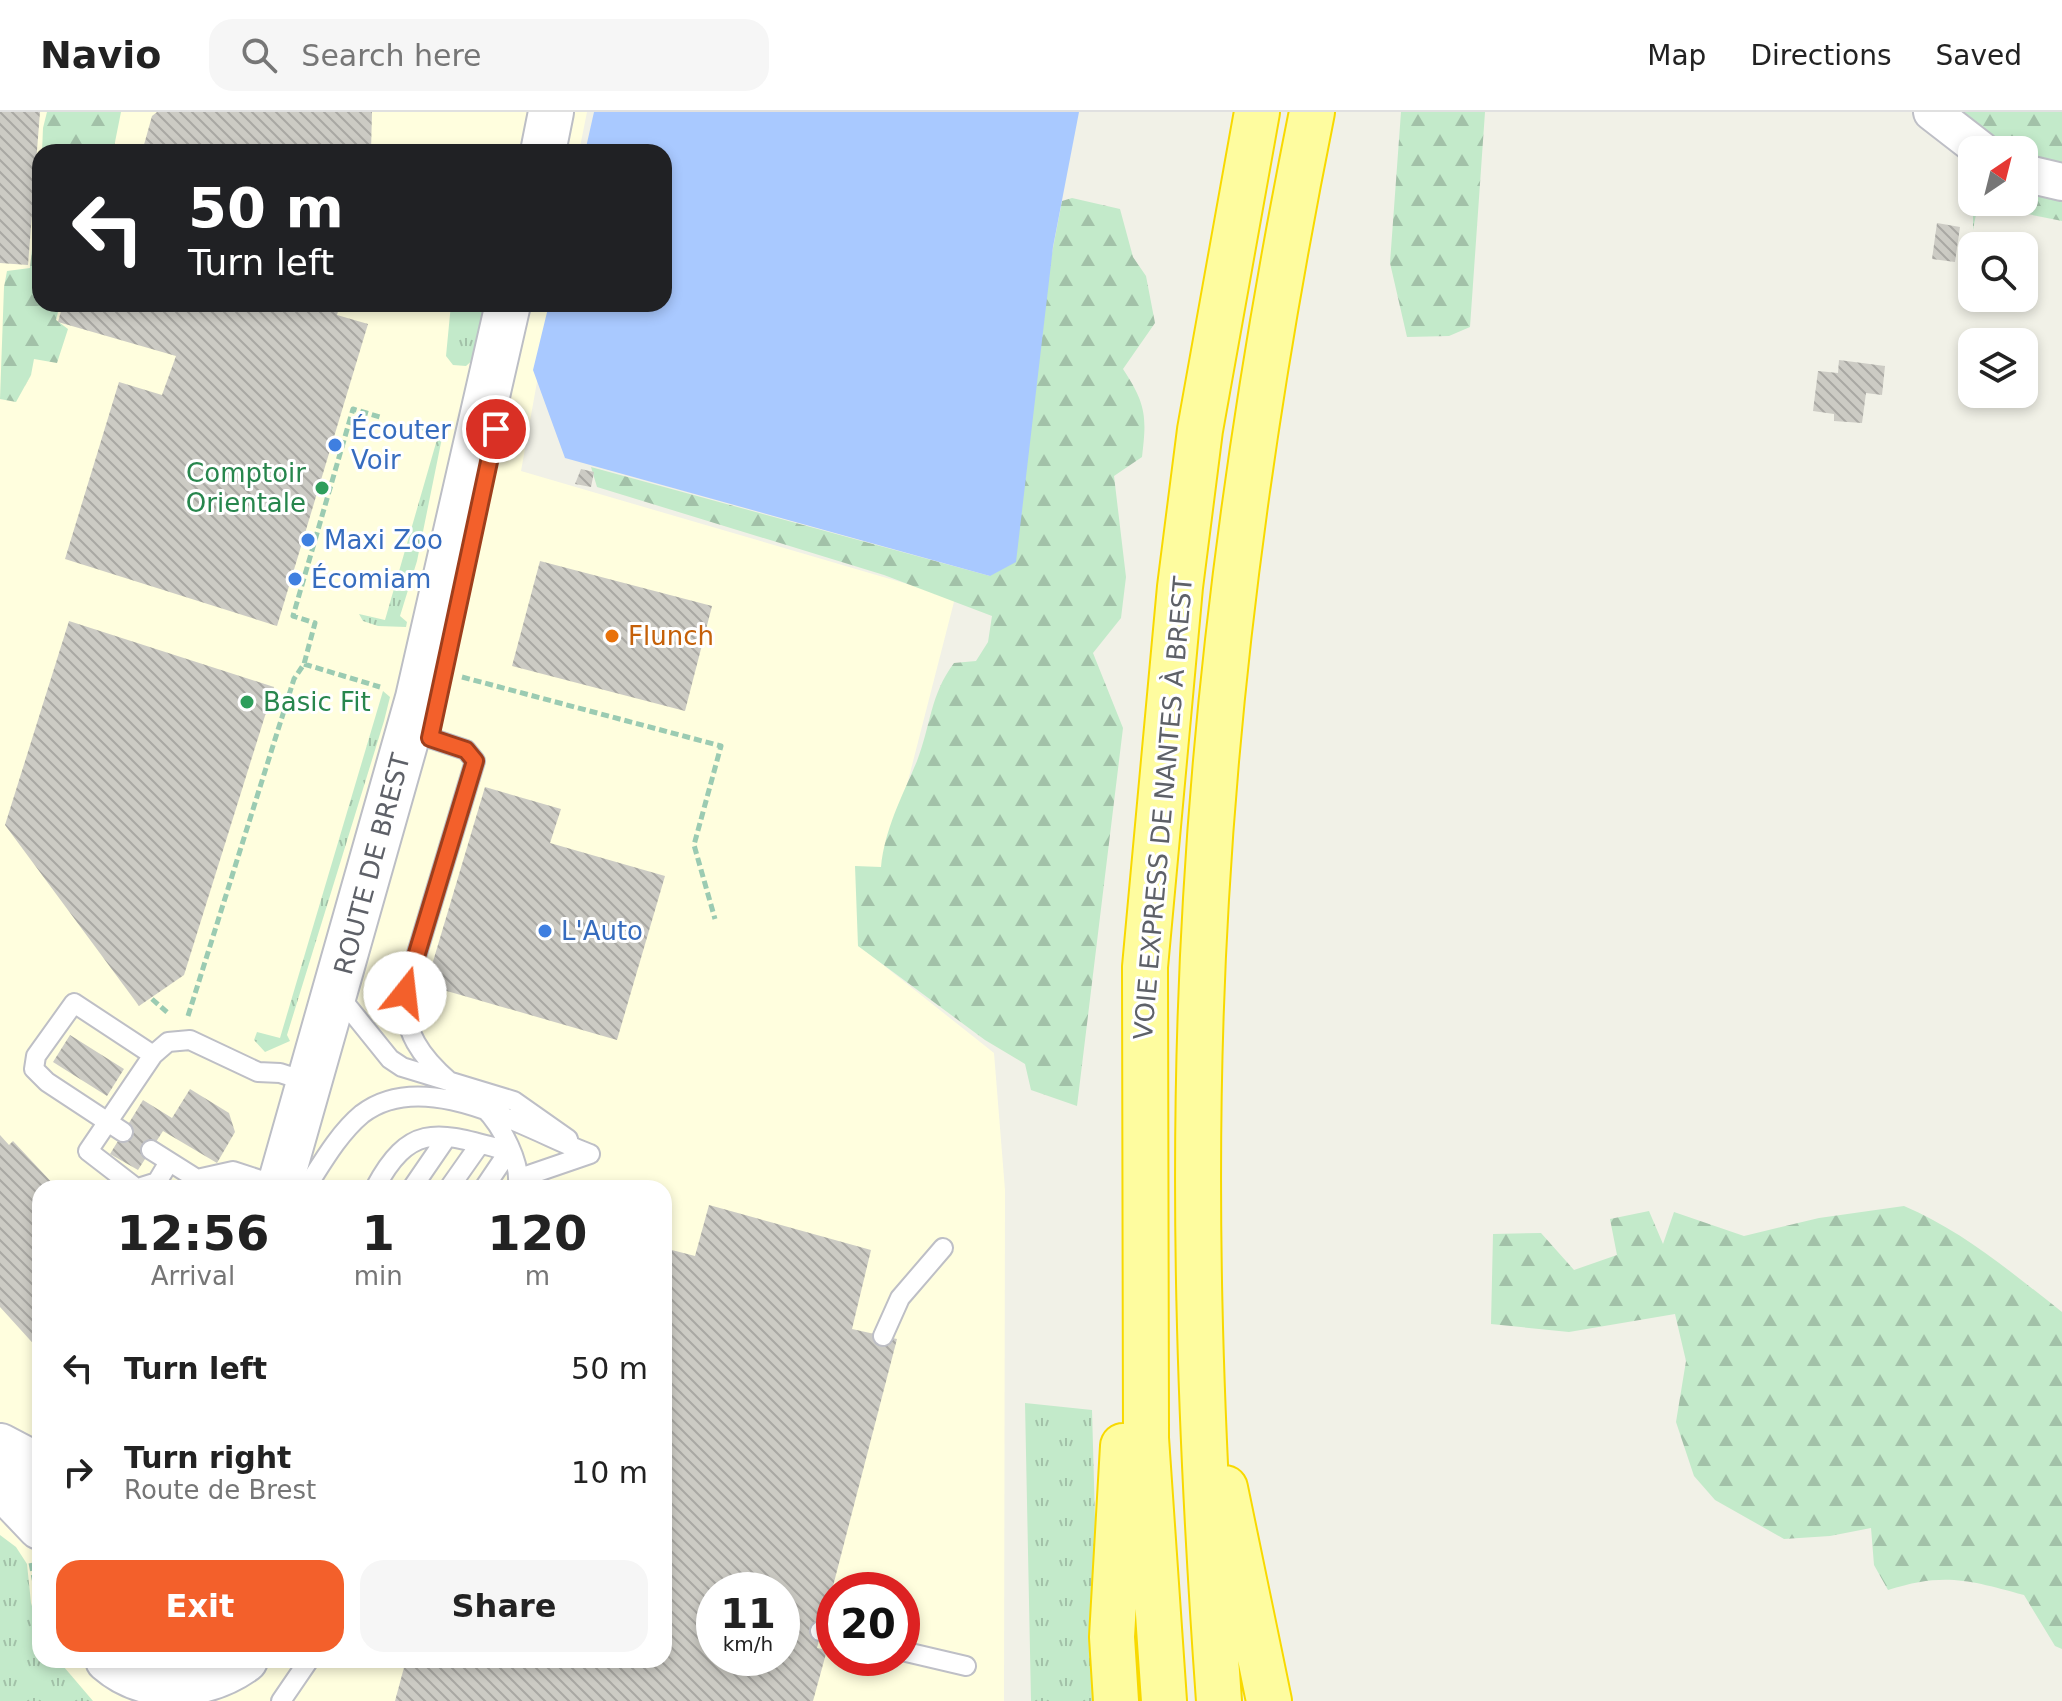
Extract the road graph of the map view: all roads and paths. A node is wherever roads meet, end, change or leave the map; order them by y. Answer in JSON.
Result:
{"nodes":[{"id":1,"x":551,"y":112,"type":"edge"},
{"id":2,"x":1257,"y":112,"type":"edge"},
{"id":3,"x":1312,"y":112,"type":"edge"},
{"id":4,"x":1932,"y":112,"type":"edge"},
{"id":5,"x":1963,"y":136,"type":"edge"},
{"id":6,"x":545,"y":144,"type":"edge"},
{"id":7,"x":2038,"y":176,"type":"edge"},
{"id":8,"x":2062,"y":182,"type":"edge"},
{"id":9,"x":507,"y":312,"type":"edge"},
{"id":10,"x":514,"y":312,"type":"edge"},
{"id":11,"x":493,"y":398,"type":"junction"},
{"id":12,"x":383,"y":418,"type":"dead end"},
{"id":13,"x":476,"y":483,"type":"junction"},
{"id":14,"x":304,"y":664,"type":"junction"},
{"id":15,"x":446,"y":673,"type":"junction"},
{"id":16,"x":365,"y":682,"type":"dead end"},
{"id":17,"x":430,"y":738,"type":"junction"},
{"id":18,"x":715,"y":919,"type":"dead end"},
{"id":19,"x":348,"y":1007,"type":"junction"},
{"id":20,"x":190,"y":1040,"type":"junction"},
{"id":21,"x":153,"y":1055,"type":"junction"},
{"id":22,"x":1143,"y":1064,"type":"junction"},
{"id":23,"x":450,"y":1082,"type":"junction"},
{"id":24,"x":317,"y":1086,"type":"junction"},
{"id":25,"x":482,"y":1106,"type":"junction"},
{"id":26,"x":116,"y":1127,"type":"junction"},
{"id":27,"x":447,"y":1137,"type":"junction"},
{"id":28,"x":480,"y":1144,"type":"junction"},
{"id":29,"x":151,"y":1150,"type":"dead end"},
{"id":30,"x":509,"y":1151,"type":"junction"},
{"id":31,"x":590,"y":1154,"type":"junction"},
{"id":32,"x":169,"y":1162,"type":"junction"},
{"id":33,"x":126,"y":1180,"type":"edge"},
{"id":34,"x":158,"y":1180,"type":"edge"},
{"id":35,"x":263,"y":1180,"type":"edge"},
{"id":36,"x":292,"y":1180,"type":"edge"},
{"id":37,"x":298,"y":1180,"type":"edge"},
{"id":38,"x":380,"y":1180,"type":"edge"},
{"id":39,"x":417,"y":1180,"type":"edge"},
{"id":40,"x":455,"y":1180,"type":"edge"},
{"id":41,"x":489,"y":1180,"type":"edge"},
{"id":42,"x":503,"y":1180,"type":"edge"},
{"id":43,"x":518,"y":1180,"type":"edge"},
{"id":44,"x":526,"y":1180,"type":"edge"},
{"id":45,"x":943,"y":1248,"type":"dead end"},
{"id":46,"x":883,"y":1336,"type":"dead end"},
{"id":47,"x":1199,"y":1377,"type":"junction"},
{"id":48,"x":0,"y":1446,"type":"edge"},
{"id":49,"x":32,"y":1463,"type":"edge"},
{"id":50,"x":0,"y":1485,"type":"edge"},
{"id":51,"x":32,"y":1539,"type":"edge"},
{"id":52,"x":920,"y":1655,"type":"edge"},
{"id":53,"x":966,"y":1666,"type":"dead end"},
{"id":54,"x":304,"y":1668,"type":"edge"},
{"id":55,"x":116,"y":1675,"type":"edge"},
{"id":56,"x":224,"y":1679,"type":"edge"},
{"id":57,"x":281,"y":1701,"type":"edge"},
{"id":58,"x":1116,"y":1701,"type":"edge"},
{"id":59,"x":1164,"y":1701,"type":"edge"},
{"id":60,"x":1219,"y":1701,"type":"edge"},
{"id":61,"x":1269,"y":1701,"type":"edge"}],
"edges":[{"from":1,"to":6,"type":"main road"},
{"from":2,"to":22,"type":"highway","name":"VOIE EXPRESS DE NANTES À BREST"},
{"from":3,"to":47,"type":"highway","name":"VOIE EXPRESS DE NANTES À BREST"},
{"from":4,"to":5,"type":"street"},
{"from":7,"to":8,"type":"street"},
{"from":9,"to":11,"type":"main road","name":"ROUTE DE BREST"},
{"from":10,"to":11,"type":"main road","name":"ROUTE DE BREST"},
{"from":11,"to":13,"type":"main road","name":"ROUTE DE BREST"},
{"from":12,"to":14,"type":"path"},
{"from":13,"to":15,"type":"main road","name":"ROUTE DE BREST"},
{"from":13,"to":24,"type":"main road","name":"ROUTE DE BREST"},
{"from":14,"to":16,"type":"path"},
{"from":14,"to":20,"type":"path"},
{"from":15,"to":17,"type":"main road","name":"ROUTE DE BREST"},
{"from":15,"to":18,"type":"path"},
{"from":17,"to":19,"type":"main road","name":"ROUTE DE BREST"},
{"from":17,"to":23,"type":"lane"},
{"from":19,"to":23,"type":"lane"},
{"from":19,"to":24,"type":"main road","name":"ROUTE DE BREST"},
{"from":20,"to":21,"type":"lane"},
{"from":20,"to":24,"type":"lane"},
{"from":21,"to":26,"type":"lane"},
{"from":21,"to":26,"type":"lane"},
{"from":22,"to":58,"type":"highway"},
{"from":22,"to":59,"type":"highway","name":"VOIE EXPRESS DE NANTES À BREST"},
{"from":23,"to":31,"type":"lane"},
{"from":24,"to":36,"type":"main road","name":"ROUTE DE BREST"},
{"from":25,"to":30,"type":"lane"},
{"from":25,"to":31,"type":"lane"},
{"from":25,"to":37,"type":"lane"},
{"from":26,"to":33,"type":"lane"},
{"from":27,"to":28,"type":"lane"},
{"from":27,"to":38,"type":"lane"},
{"from":27,"to":39,"type":"lane"},
{"from":28,"to":30,"type":"lane"},
{"from":28,"to":40,"type":"lane"},
{"from":29,"to":32,"type":"lane"},
{"from":30,"to":41,"type":"lane"},
{"from":30,"to":42,"type":"lane"},
{"from":30,"to":43,"type":"lane"},
{"from":31,"to":44,"type":"lane"},
{"from":32,"to":34,"type":"lane"},
{"from":32,"to":35,"type":"lane"},
{"from":45,"to":46,"type":"lane"},
{"from":47,"to":60,"type":"highway","name":"VOIE EXPRESS DE NANTES À BREST"},
{"from":47,"to":61,"type":"highway"},
{"from":48,"to":49,"type":"main road"},
{"from":50,"to":51,"type":"main road"},
{"from":52,"to":53,"type":"lane"},
{"from":54,"to":57,"type":"lane"},
{"from":55,"to":56,"type":"main road"}]}
